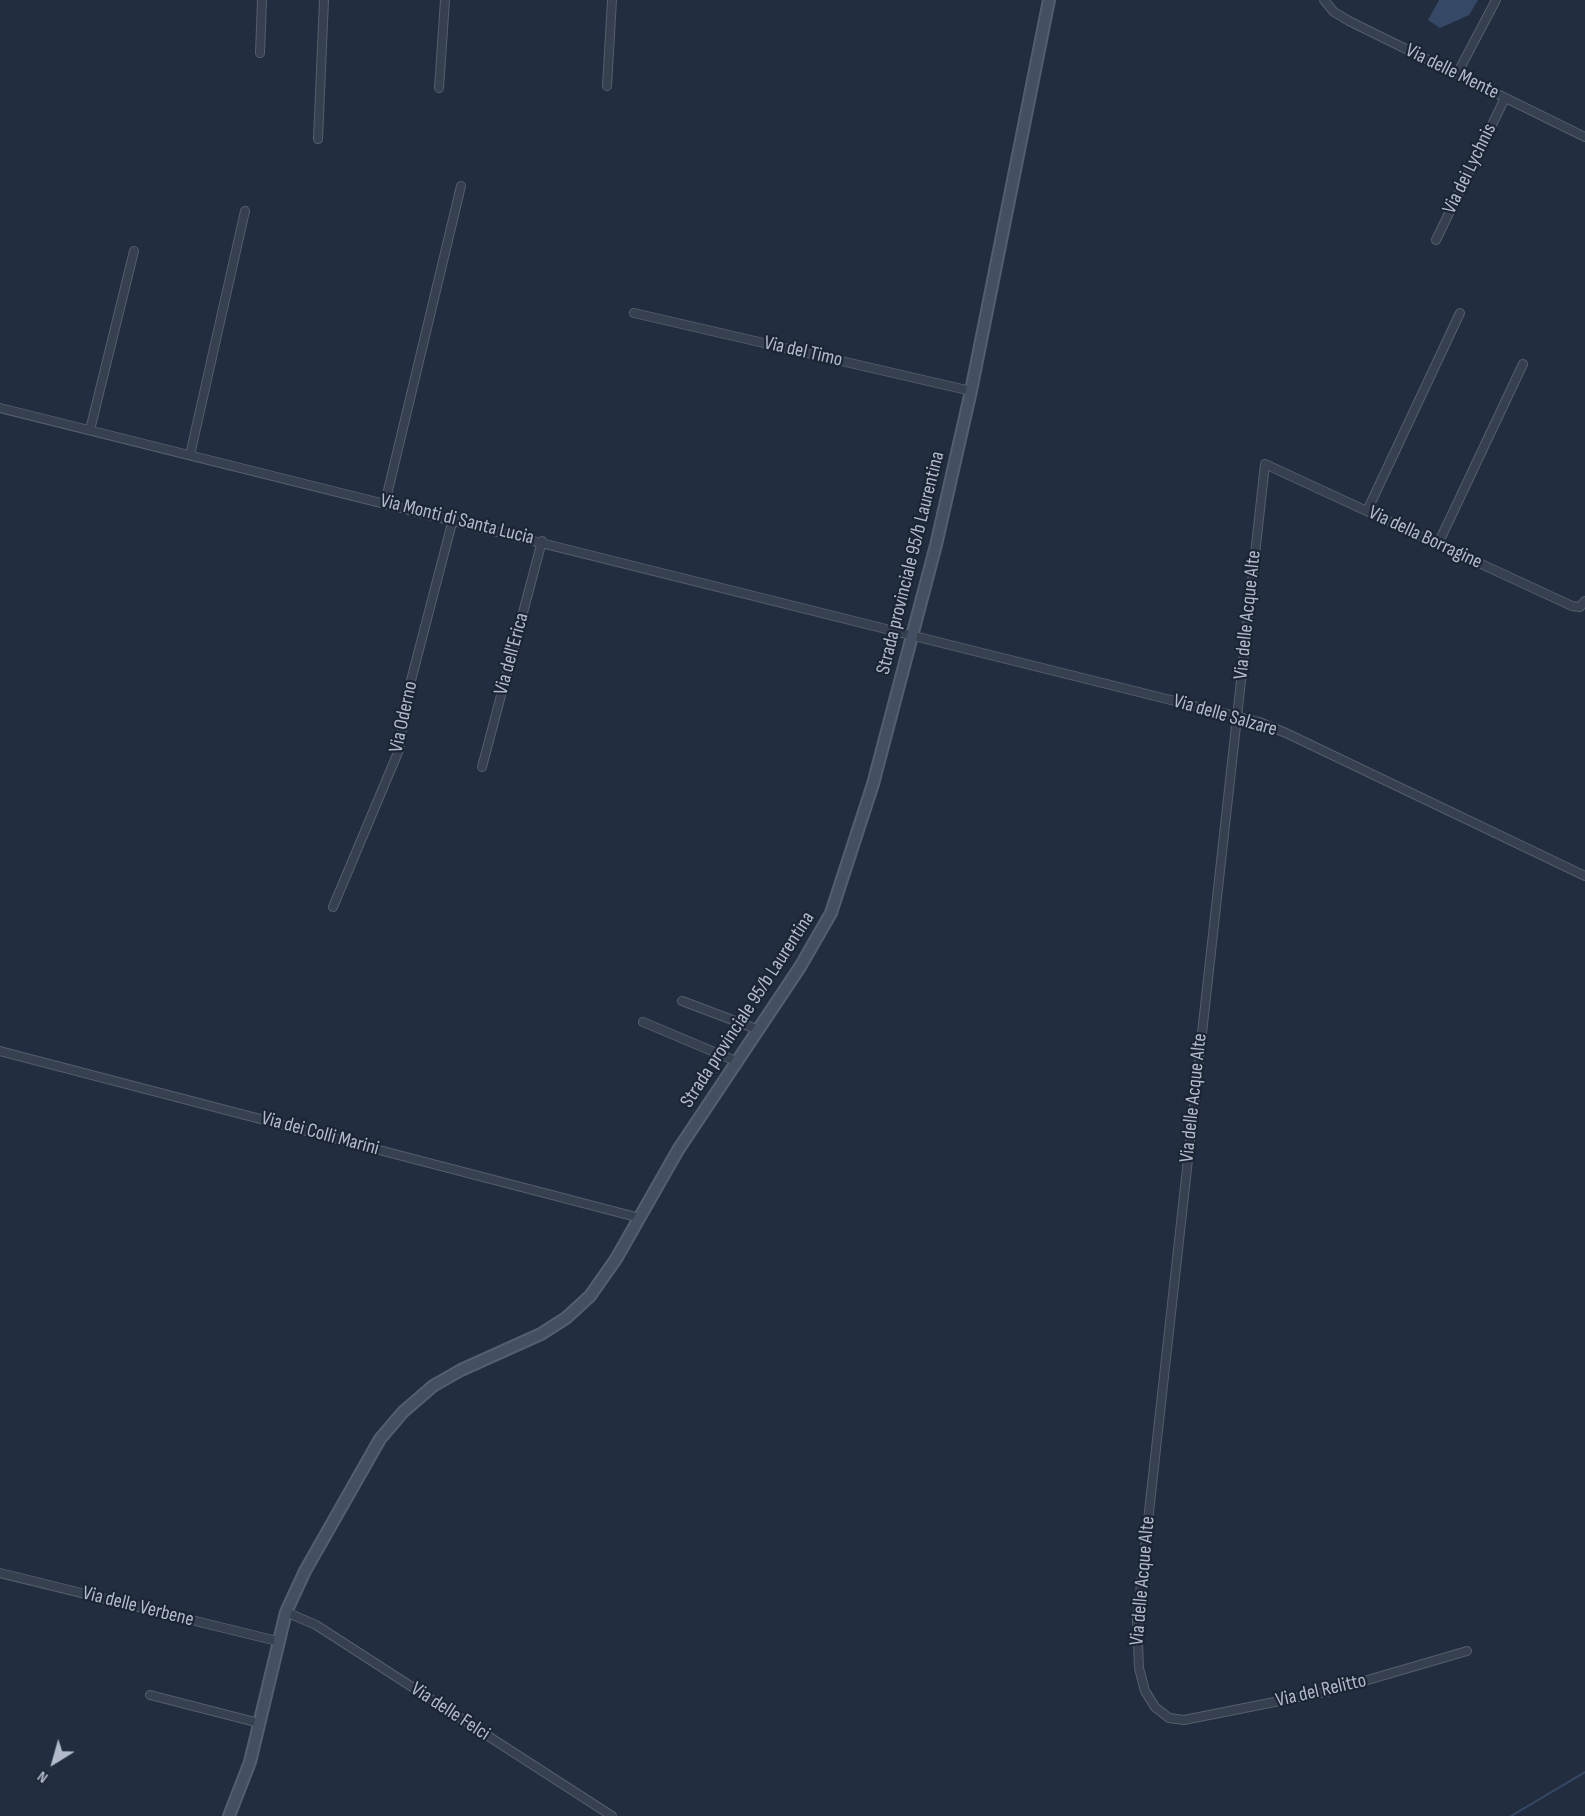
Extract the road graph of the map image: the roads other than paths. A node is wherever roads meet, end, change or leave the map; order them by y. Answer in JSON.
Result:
{"nodes":[{"id":1,"x":262,"y":0,"type":"edge"},
{"id":2,"x":324,"y":0,"type":"edge"},
{"id":3,"x":445,"y":0,"type":"edge"},
{"id":4,"x":612,"y":0,"type":"edge"},
{"id":5,"x":1049,"y":0,"type":"edge"},
{"id":6,"x":1324,"y":0,"type":"edge"},
{"id":7,"x":1496,"y":0,"type":"edge"},
{"id":8,"x":260,"y":52,"type":"dead end"},
{"id":9,"x":1457,"y":75,"type":"junction"},
{"id":10,"x":608,"y":86,"type":"dead end"},
{"id":11,"x":439,"y":88,"type":"dead end"},
{"id":12,"x":1505,"y":98,"type":"junction"},
{"id":13,"x":1585,"y":137,"type":"edge"},
{"id":14,"x":318,"y":139,"type":"dead end"},
{"id":15,"x":461,"y":186,"type":"dead end"},
{"id":16,"x":245,"y":211,"type":"dead end"},
{"id":17,"x":1436,"y":240,"type":"dead end"},
{"id":18,"x":134,"y":251,"type":"dead end"},
{"id":19,"x":634,"y":313,"type":"dead end"},
{"id":20,"x":1460,"y":314,"type":"dead end"},
{"id":21,"x":1523,"y":364,"type":"dead end"},
{"id":22,"x":971,"y":391,"type":"junction"},
{"id":23,"x":0,"y":408,"type":"edge"},
{"id":24,"x":90,"y":430,"type":"junction"},
{"id":25,"x":190,"y":455,"type":"junction"},
{"id":26,"x":1265,"y":464,"type":"joint"},
{"id":27,"x":385,"y":503,"type":"junction"},
{"id":28,"x":1367,"y":511,"type":"junction"},
{"id":29,"x":453,"y":519,"type":"junction"},
{"id":30,"x":542,"y":541,"type":"junction"},
{"id":31,"x":1438,"y":544,"type":"junction"},
{"id":32,"x":1585,"y":601,"type":"edge"},
{"id":33,"x":913,"y":635,"type":"junction"},
{"id":34,"x":1236,"y":717,"type":"junction"},
{"id":35,"x":482,"y":767,"type":"dead end"},
{"id":36,"x":1585,"y":876,"type":"edge"},
{"id":37,"x":333,"y":907,"type":"dead end"},
{"id":38,"x":682,"y":1001,"type":"dead end"},
{"id":39,"x":643,"y":1022,"type":"dead end"},
{"id":40,"x":759,"y":1030,"type":"junction"},
{"id":41,"x":0,"y":1051,"type":"edge"},
{"id":42,"x":738,"y":1062,"type":"junction"},
{"id":43,"x":640,"y":1218,"type":"junction"},
{"id":44,"x":0,"y":1573,"type":"edge"},
{"id":45,"x":286,"y":1612,"type":"junction"},
{"id":46,"x":277,"y":1641,"type":"junction"},
{"id":47,"x":1467,"y":1651,"type":"dead end"},
{"id":48,"x":150,"y":1695,"type":"dead end"},
{"id":49,"x":1173,"y":1719,"type":"joint"},
{"id":50,"x":259,"y":1723,"type":"junction"},
{"id":51,"x":229,"y":1816,"type":"edge"},
{"id":52,"x":612,"y":1816,"type":"edge"}],
"edges":[{"from":1,"to":8,"type":"street"},
{"from":2,"to":14,"type":"street"},
{"from":3,"to":11,"type":"street"},
{"from":4,"to":10,"type":"street"},
{"from":5,"to":22,"type":"main road","name":"Strada provinciale 95/b Laurentina"},
{"from":6,"to":9,"type":"street","name":"Via delle Mente"},
{"from":7,"to":9,"type":"street"},
{"from":9,"to":12,"type":"street","name":"Via delle Mente"},
{"from":12,"to":13,"type":"street","name":"Via delle Mente"},
{"from":12,"to":17,"type":"street","name":"Via dei Lychnis"},
{"from":15,"to":27,"type":"street"},
{"from":16,"to":25,"type":"street"},
{"from":18,"to":24,"type":"street"},
{"from":19,"to":22,"type":"street","name":"Via del Timo"},
{"from":20,"to":28,"type":"street"},
{"from":21,"to":31,"type":"street"},
{"from":22,"to":33,"type":"main road","name":"Strada provinciale 95/b Laurentina"},
{"from":23,"to":24,"type":"street","name":"Via Monti di Santa Lucia"},
{"from":24,"to":25,"type":"street","name":"Via Monti di Santa Lucia"},
{"from":25,"to":27,"type":"street","name":"Via Monti di Santa Lucia"},
{"from":26,"to":28,"type":"street","name":"Via della Borragine"},
{"from":26,"to":34,"type":"street","name":"Via delle Acque Alte"},
{"from":27,"to":29,"type":"street","name":"Via Monti di Santa Lucia"},
{"from":28,"to":31,"type":"street","name":"Via della Borragine"},
{"from":29,"to":30,"type":"street","name":"Via Monti di Santa Lucia"},
{"from":29,"to":37,"type":"street","name":"Via Oderno"},
{"from":30,"to":33,"type":"street","name":"Via Monti di Santa Lucia"},
{"from":30,"to":35,"type":"street","name":"Via dell'Erica"},
{"from":31,"to":32,"type":"street","name":"Via della Borragine"},
{"from":33,"to":34,"type":"street","name":"Via delle Salzare"},
{"from":33,"to":40,"type":"main road","name":"Strada provinciale 95/b Laurentina"},
{"from":34,"to":36,"type":"street","name":"Via delle Salzare"},
{"from":34,"to":49,"type":"street","name":"Via delle Acque Alte"},
{"from":38,"to":40,"type":"street"},
{"from":39,"to":42,"type":"street"},
{"from":40,"to":42,"type":"main road","name":"Strada provinciale 95/b Laurentina"},
{"from":41,"to":43,"type":"street","name":"Via dei Colli Marini"},
{"from":42,"to":43,"type":"main road","name":"Strada provinciale 95/b Laurentina"},
{"from":43,"to":45,"type":"main road","name":"Strada provinciale 95/b Laurentina"},
{"from":44,"to":46,"type":"street","name":"Via delle Verbene"},
{"from":45,"to":46,"type":"main road","name":"Strada provinciale 95/b Laurentina"},
{"from":45,"to":52,"type":"street","name":"Via delle Felci"},
{"from":46,"to":50,"type":"main road","name":"Strada provinciale 95/b Laurentina"},
{"from":47,"to":49,"type":"street","name":"Via del Relitto"},
{"from":48,"to":50,"type":"street"},
{"from":50,"to":51,"type":"main road","name":"Strada provinciale 95/b Laurentina"}]}
